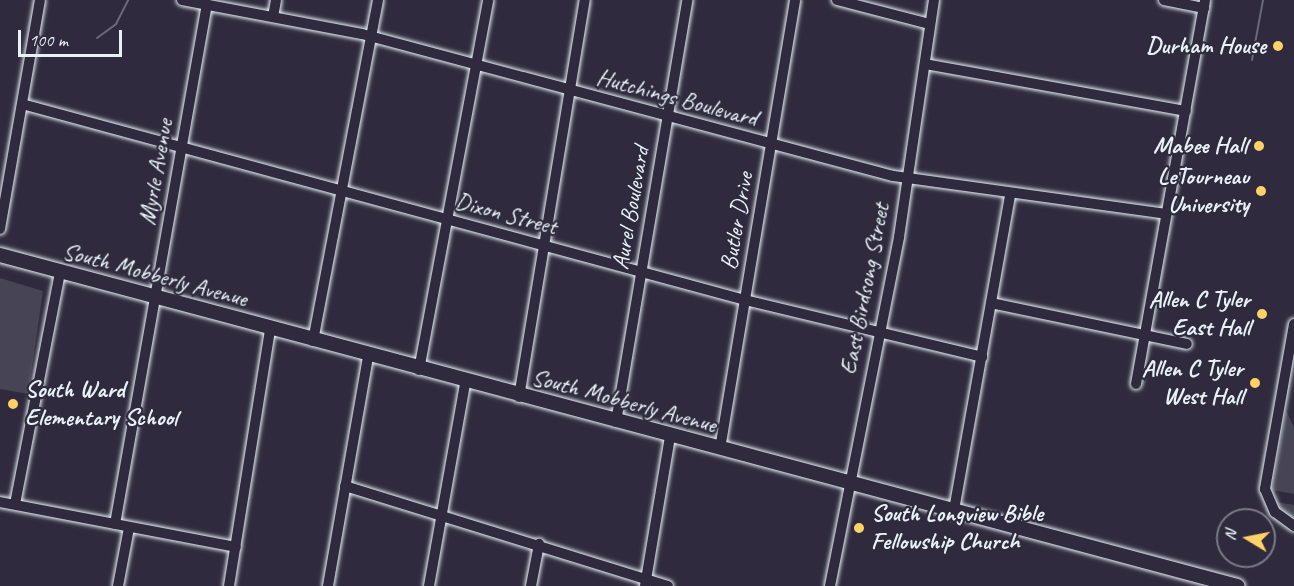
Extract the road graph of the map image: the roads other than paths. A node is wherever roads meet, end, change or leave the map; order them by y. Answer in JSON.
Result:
{"nodes":[{"id":1,"x":40,"y":0,"type":"edge"},
{"id":2,"x":182,"y":0,"type":"edge"},
{"id":3,"x":276,"y":0,"type":"edge"},
{"id":4,"x":378,"y":0,"type":"edge"},
{"id":5,"x":488,"y":0,"type":"edge"},
{"id":6,"x":585,"y":0,"type":"edge"},
{"id":7,"x":687,"y":0,"type":"edge"},
{"id":8,"x":795,"y":0,"type":"edge"},
{"id":9,"x":837,"y":0,"type":"edge"},
{"id":10,"x":934,"y":0,"type":"edge"},
{"id":11,"x":1164,"y":0,"type":"edge"},
{"id":12,"x":207,"y":4,"type":"junction"},
{"id":13,"x":1204,"y":4,"type":"edge"},
{"id":14,"x":273,"y":17,"type":"junction"},
{"id":15,"x":930,"y":24,"type":"junction"},
{"id":16,"x":371,"y":36,"type":"junction"},
{"id":17,"x":924,"y":64,"type":"junction"},
{"id":18,"x":475,"y":66,"type":"junction"},
{"id":19,"x":570,"y":91,"type":"junction"},
{"id":20,"x":22,"y":104,"type":"junction"},
{"id":21,"x":1186,"y":111,"type":"junction"},
{"id":22,"x":668,"y":117,"type":"junction"},
{"id":23,"x":771,"y":144,"type":"junction"},
{"id":24,"x":182,"y":149,"type":"junction"},
{"id":25,"x":908,"y":178,"type":"junction"},
{"id":26,"x":340,"y":191,"type":"junction"},
{"id":27,"x":1010,"y":195,"type":"junction"},
{"id":28,"x":1166,"y":214,"type":"junction"},
{"id":29,"x":447,"y":220,"type":"junction"},
{"id":30,"x":0,"y":229,"type":"edge"},
{"id":31,"x":544,"y":246,"type":"junction"},
{"id":32,"x":0,"y":255,"type":"edge"},
{"id":33,"x":60,"y":272,"type":"junction"},
{"id":34,"x":642,"y":272,"type":"junction"},
{"id":35,"x":155,"y":298,"type":"junction"},
{"id":36,"x":745,"y":300,"type":"junction"},
{"id":37,"x":991,"y":303,"type":"junction"},
{"id":38,"x":1294,"y":324,"type":"edge"},
{"id":39,"x":270,"y":330,"type":"junction"},
{"id":40,"x":878,"y":332,"type":"junction"},
{"id":41,"x":1145,"y":336,"type":"junction"},
{"id":42,"x":313,"y":341,"type":"junction"},
{"id":43,"x":1187,"y":344,"type":"dead end"},
{"id":44,"x":368,"y":356,"type":"junction"},
{"id":45,"x":982,"y":357,"type":"junction"},
{"id":46,"x":418,"y":370,"type":"junction"},
{"id":47,"x":465,"y":383,"type":"junction"},
{"id":48,"x":1136,"y":384,"type":"dead end"},
{"id":49,"x":519,"y":397,"type":"junction"},
{"id":50,"x":616,"y":422,"type":"junction"},
{"id":51,"x":670,"y":436,"type":"junction"},
{"id":52,"x":720,"y":449,"type":"junction"},
{"id":53,"x":847,"y":482,"type":"junction"},
{"id":54,"x":345,"y":486,"type":"junction"},
{"id":55,"x":0,"y":502,"type":"edge"},
{"id":56,"x":15,"y":504,"type":"junction"},
{"id":57,"x":954,"y":510,"type":"junction"},
{"id":58,"x":441,"y":515,"type":"junction"},
{"id":59,"x":115,"y":524,"type":"junction"},
{"id":60,"x":1294,"y":526,"type":"edge"},
{"id":61,"x":129,"y":528,"type":"junction"},
{"id":62,"x":539,"y":544,"type":"junction"},
{"id":63,"x":236,"y":547,"type":"junction"},
{"id":64,"x":645,"y":583,"type":"edge"},
{"id":65,"x":118,"y":586,"type":"edge"},
{"id":66,"x":229,"y":586,"type":"edge"},
{"id":67,"x":328,"y":586,"type":"edge"},
{"id":68,"x":429,"y":586,"type":"edge"},
{"id":69,"x":531,"y":586,"type":"edge"},
{"id":70,"x":668,"y":586,"type":"edge"},
{"id":71,"x":830,"y":586,"type":"edge"},
{"id":72,"x":1237,"y":586,"type":"edge"}],
"edges":[{"from":1,"to":20,"type":"street"},
{"from":2,"to":12,"type":"street","name":"Hutchings Boulevard"},
{"from":3,"to":14,"type":"street"},
{"from":4,"to":16,"type":"street"},
{"from":5,"to":18,"type":"street"},
{"from":6,"to":19,"type":"street"},
{"from":7,"to":22,"type":"street","name":"Aurel Boulevard"},
{"from":8,"to":23,"type":"street","name":"Butler Drive"},
{"from":9,"to":15,"type":"street"},
{"from":10,"to":15,"type":"street","name":"East Birdsong Street"},
{"from":11,"to":13,"type":"street"},
{"from":12,"to":14,"type":"street","name":"Hutchings Boulevard"},
{"from":12,"to":24,"type":"street","name":"Myrle Avenue"},
{"from":13,"to":21,"type":"street"},
{"from":14,"to":16,"type":"street","name":"Hutchings Boulevard"},
{"from":15,"to":17,"type":"street","name":"East Birdsong Street"},
{"from":16,"to":18,"type":"street","name":"Hutchings Boulevard"},
{"from":16,"to":26,"type":"street"},
{"from":17,"to":21,"type":"street"},
{"from":17,"to":25,"type":"street","name":"East Birdsong Street"},
{"from":18,"to":19,"type":"street","name":"Hutchings Boulevard"},
{"from":18,"to":29,"type":"street"},
{"from":19,"to":22,"type":"street","name":"Hutchings Boulevard"},
{"from":19,"to":31,"type":"street"},
{"from":20,"to":24,"type":"street","name":"Dixon Street"},
{"from":20,"to":30,"type":"street"},
{"from":21,"to":28,"type":"street"},
{"from":22,"to":23,"type":"street","name":"Hutchings Boulevard"},
{"from":22,"to":34,"type":"street","name":"Aurel Boulevard"},
{"from":23,"to":25,"type":"street","name":"Hutchings Boulevard"},
{"from":23,"to":36,"type":"street","name":"Butler Drive"},
{"from":24,"to":26,"type":"street","name":"Dixon Street"},
{"from":24,"to":35,"type":"street","name":"Myrle Avenue"},
{"from":25,"to":27,"type":"street","name":"Hutchings Boulevard"},
{"from":25,"to":40,"type":"street","name":"East Birdsong Street"},
{"from":26,"to":29,"type":"street","name":"Dixon Street"},
{"from":26,"to":42,"type":"street"},
{"from":27,"to":28,"type":"street","name":"Hutchings Boulevard"},
{"from":27,"to":37,"type":"street"},
{"from":28,"to":41,"type":"street"},
{"from":29,"to":31,"type":"street","name":"Dixon Street"},
{"from":29,"to":46,"type":"street"},
{"from":31,"to":34,"type":"street","name":"Dixon Street"},
{"from":31,"to":49,"type":"street"},
{"from":32,"to":33,"type":"main road","name":"South Mobberly Avenue"},
{"from":33,"to":35,"type":"main road","name":"South Mobberly Avenue"},
{"from":33,"to":56,"type":"street"},
{"from":34,"to":36,"type":"street","name":"Dixon Street"},
{"from":34,"to":50,"type":"street","name":"Aurel Boulevard"},
{"from":35,"to":39,"type":"main road","name":"South Mobberly Avenue"},
{"from":35,"to":59,"type":"street","name":"Myrle Avenue"},
{"from":36,"to":40,"type":"street","name":"Dixon Street"},
{"from":36,"to":52,"type":"street","name":"Butler Drive"},
{"from":37,"to":41,"type":"street"},
{"from":37,"to":45,"type":"street"},
{"from":38,"to":60,"type":"street"},
{"from":39,"to":42,"type":"main road","name":"South Mobberly Avenue"},
{"from":39,"to":63,"type":"street"},
{"from":40,"to":45,"type":"street","name":"Dixon Street"},
{"from":40,"to":53,"type":"street","name":"East Birdsong Street"},
{"from":41,"to":43,"type":"street"},
{"from":41,"to":48,"type":"street"},
{"from":42,"to":44,"type":"main road","name":"South Mobberly Avenue"},
{"from":44,"to":46,"type":"main road","name":"South Mobberly Avenue"},
{"from":44,"to":54,"type":"street"},
{"from":45,"to":57,"type":"street"},
{"from":46,"to":47,"type":"main road","name":"South Mobberly Avenue"},
{"from":47,"to":49,"type":"main road","name":"South Mobberly Avenue"},
{"from":47,"to":58,"type":"street"},
{"from":49,"to":50,"type":"main road","name":"South Mobberly Avenue"},
{"from":50,"to":51,"type":"main road","name":"South Mobberly Avenue"},
{"from":51,"to":52,"type":"main road","name":"South Mobberly Avenue"},
{"from":51,"to":64,"type":"street"},
{"from":52,"to":53,"type":"main road","name":"South Mobberly Avenue"},
{"from":53,"to":57,"type":"main road","name":"South Mobberly Avenue"},
{"from":53,"to":71,"type":"street","name":"East Birdsong Street"},
{"from":54,"to":58,"type":"street"},
{"from":54,"to":67,"type":"street"},
{"from":55,"to":56,"type":"street"},
{"from":56,"to":59,"type":"street"},
{"from":57,"to":72,"type":"main road","name":"South Mobberly Avenue"},
{"from":58,"to":62,"type":"street"},
{"from":58,"to":68,"type":"street"},
{"from":59,"to":61,"type":"street"},
{"from":61,"to":63,"type":"street"},
{"from":61,"to":65,"type":"street"},
{"from":62,"to":64,"type":"street"},
{"from":62,"to":69,"type":"street"},
{"from":63,"to":66,"type":"street"},
{"from":64,"to":70,"type":"street"}]}
